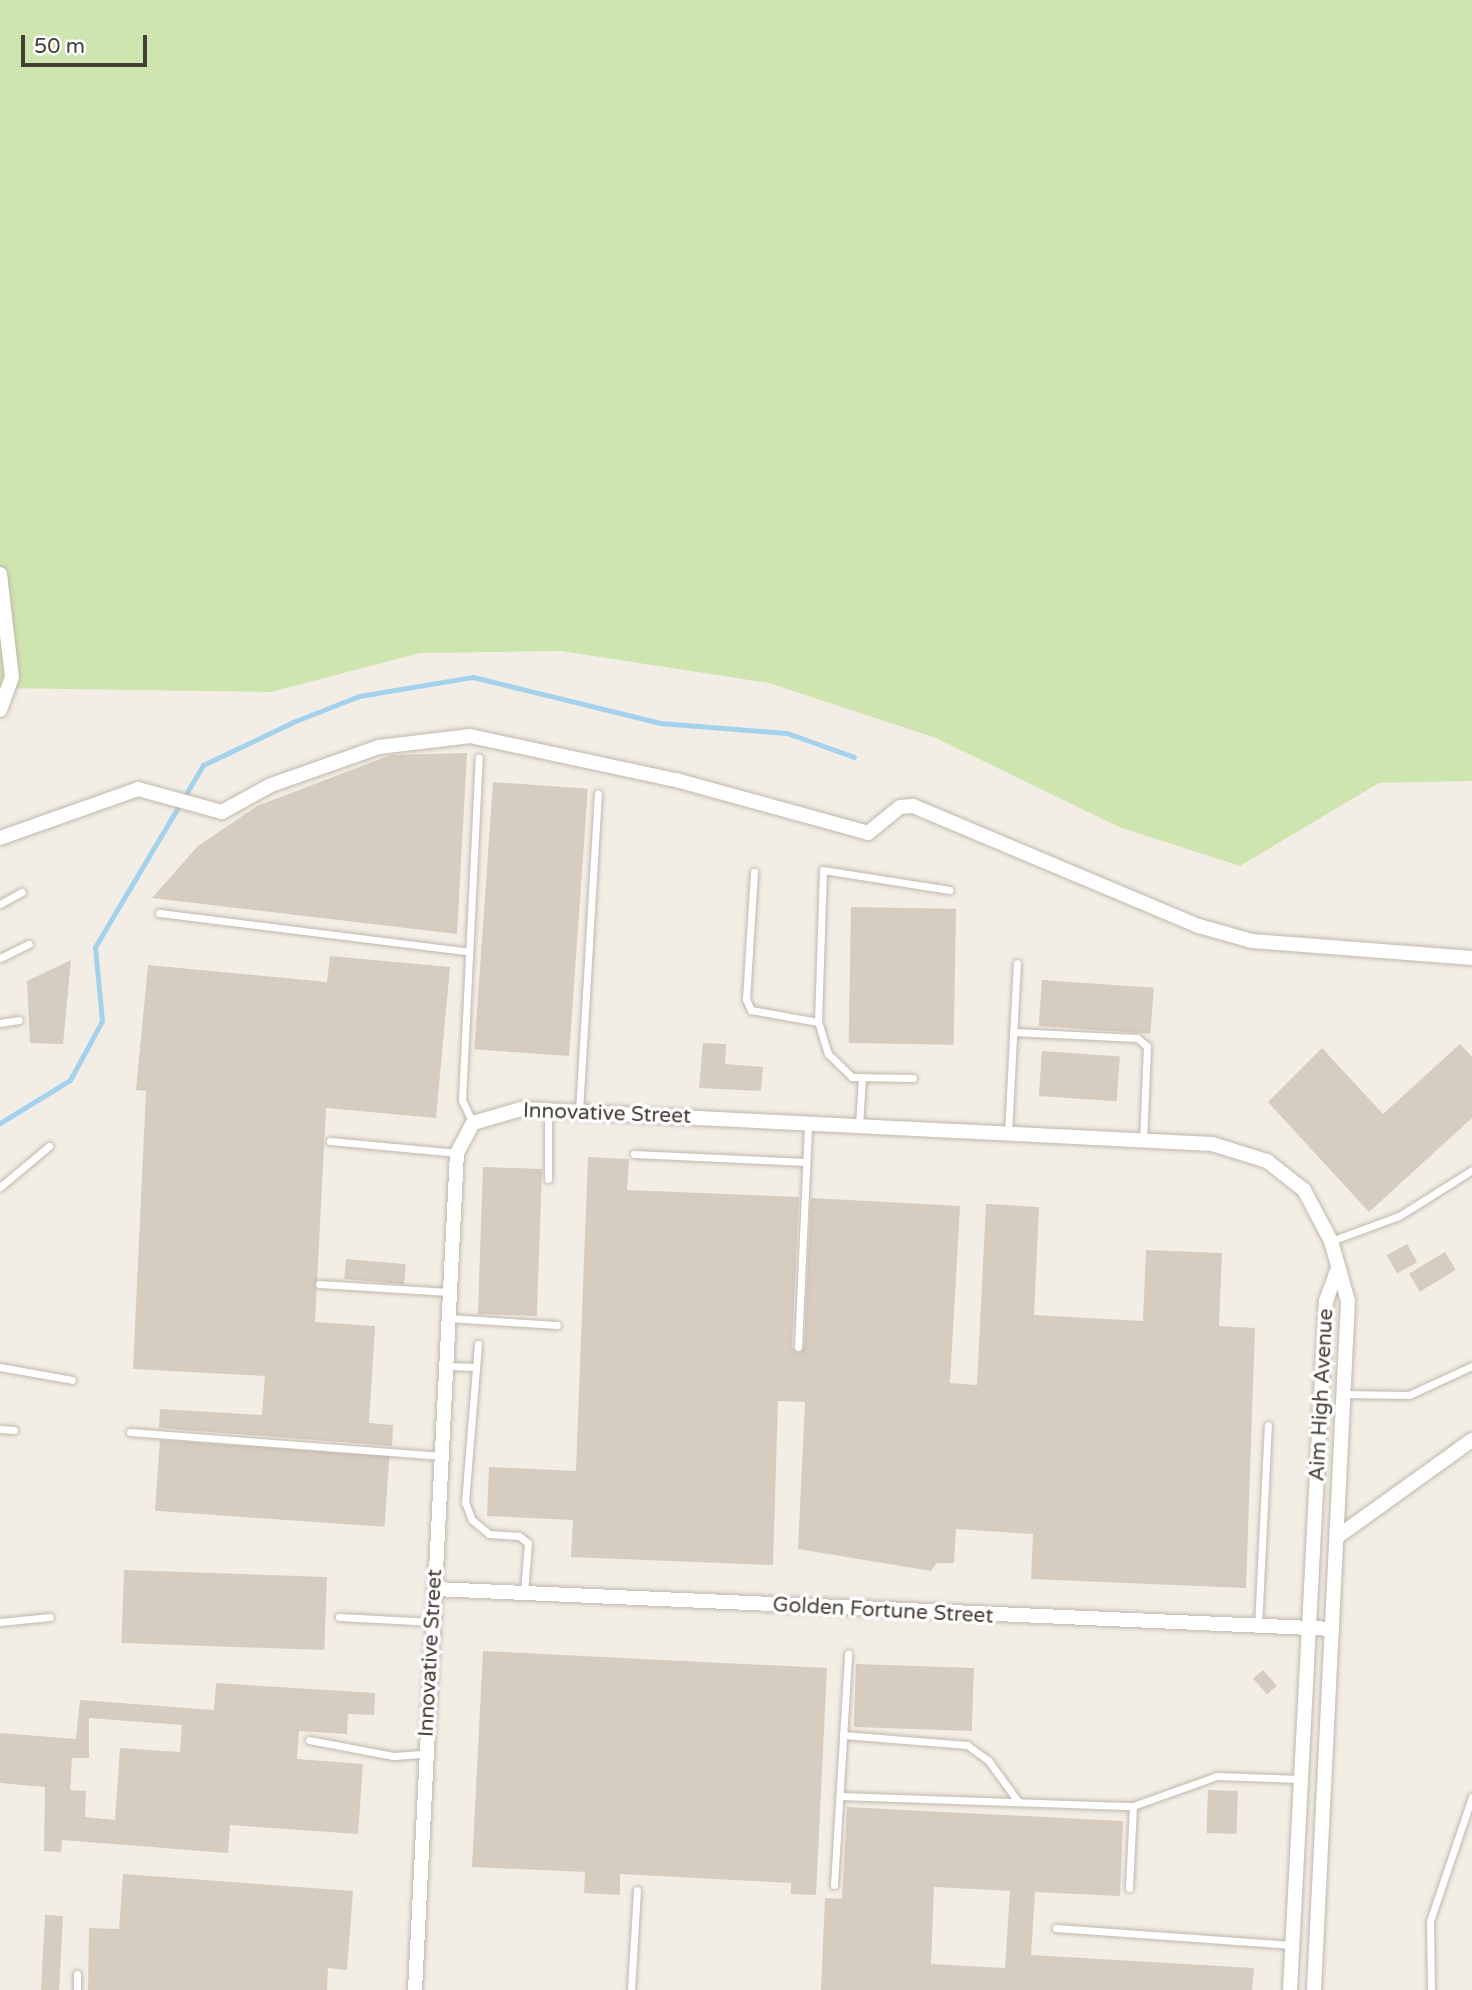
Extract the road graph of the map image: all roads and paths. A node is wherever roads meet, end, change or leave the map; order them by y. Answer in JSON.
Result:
{"nodes":[{"id":1,"x":0,"y":574,"type":"edge"},
{"id":2,"x":0,"y":710,"type":"edge"},
{"id":3,"x":479,"y":757,"type":"dead end"},
{"id":4,"x":598,"y":794,"type":"dead end"},
{"id":5,"x":0,"y":838,"type":"edge"},
{"id":6,"x":754,"y":872,"type":"dead end"},
{"id":7,"x":949,"y":890,"type":"dead end"},
{"id":8,"x":22,"y":892,"type":"dead end"},
{"id":9,"x":0,"y":904,"type":"edge"},
{"id":10,"x":159,"y":913,"type":"dead end"},
{"id":11,"x":29,"y":944,"type":"dead end"},
{"id":12,"x":466,"y":951,"type":"junction"},
{"id":13,"x":0,"y":958,"type":"edge"},
{"id":14,"x":1472,"y":958,"type":"edge"},
{"id":15,"x":1017,"y":963,"type":"dead end"},
{"id":16,"x":19,"y":1020,"type":"dead end"},
{"id":17,"x":818,"y":1022,"type":"junction"},
{"id":18,"x":0,"y":1023,"type":"edge"},
{"id":19,"x":1013,"y":1032,"type":"junction"},
{"id":20,"x":862,"y":1077,"type":"junction"},
{"id":21,"x":913,"y":1078,"type":"dead end"},
{"id":22,"x":548,"y":1110,"type":"junction"},
{"id":23,"x":579,"y":1112,"type":"junction"},
{"id":24,"x":473,"y":1123,"type":"junction"},
{"id":25,"x":808,"y":1124,"type":"junction"},
{"id":26,"x":859,"y":1126,"type":"junction"},
{"id":27,"x":1008,"y":1133,"type":"junction"},
{"id":28,"x":1143,"y":1140,"type":"junction"},
{"id":29,"x":330,"y":1141,"type":"dead end"},
{"id":30,"x":49,"y":1146,"type":"dead end"},
{"id":31,"x":457,"y":1153,"type":"junction"},
{"id":32,"x":634,"y":1154,"type":"dead end"},
{"id":33,"x":806,"y":1162,"type":"junction"},
{"id":34,"x":1472,"y":1170,"type":"edge"},
{"id":35,"x":548,"y":1179,"type":"dead end"},
{"id":36,"x":0,"y":1187,"type":"edge"},
{"id":37,"x":1331,"y":1241,"type":"junction"},
{"id":38,"x":1337,"y":1270,"type":"junction"},
{"id":39,"x":319,"y":1284,"type":"dead end"},
{"id":40,"x":449,"y":1292,"type":"junction"},
{"id":41,"x":448,"y":1318,"type":"junction"},
{"id":42,"x":557,"y":1325,"type":"dead end"},
{"id":43,"x":478,"y":1344,"type":"dead end"},
{"id":44,"x":798,"y":1347,"type":"dead end"},
{"id":45,"x":445,"y":1366,"type":"junction"},
{"id":46,"x":1472,"y":1366,"type":"edge"},
{"id":47,"x":0,"y":1367,"type":"edge"},
{"id":48,"x":476,"y":1367,"type":"junction"},
{"id":49,"x":72,"y":1380,"type":"dead end"},
{"id":50,"x":1344,"y":1394,"type":"junction"},
{"id":51,"x":1268,"y":1425,"type":"dead end"},
{"id":52,"x":0,"y":1429,"type":"edge"},
{"id":53,"x":14,"y":1430,"type":"dead end"},
{"id":54,"x":130,"y":1432,"type":"dead end"},
{"id":55,"x":1472,"y":1440,"type":"edge"},
{"id":56,"x":442,"y":1456,"type":"junction"},
{"id":57,"x":1337,"y":1538,"type":"junction"},
{"id":58,"x":435,"y":1589,"type":"junction"},
{"id":59,"x":524,"y":1593,"type":"junction"},
{"id":60,"x":50,"y":1617,"type":"dead end"},
{"id":61,"x":339,"y":1617,"type":"dead end"},
{"id":62,"x":0,"y":1622,"type":"edge"},
{"id":63,"x":433,"y":1622,"type":"junction"},
{"id":64,"x":1258,"y":1628,"type":"junction"},
{"id":65,"x":1310,"y":1629,"type":"junction"},
{"id":66,"x":1332,"y":1629,"type":"junction"},
{"id":67,"x":848,"y":1653,"type":"dead end"},
{"id":68,"x":843,"y":1735,"type":"junction"},
{"id":69,"x":309,"y":1740,"type":"dead end"},
{"id":70,"x":425,"y":1754,"type":"junction"},
{"id":71,"x":1300,"y":1779,"type":"junction"},
{"id":72,"x":839,"y":1796,"type":"junction"},
{"id":73,"x":1472,"y":1797,"type":"edge"},
{"id":74,"x":1017,"y":1800,"type":"junction"},
{"id":75,"x":1133,"y":1806,"type":"junction"},
{"id":76,"x":834,"y":1885,"type":"dead end"},
{"id":77,"x":1129,"y":1888,"type":"dead end"},
{"id":78,"x":637,"y":1890,"type":"dead end"},
{"id":79,"x":1056,"y":1928,"type":"dead end"},
{"id":80,"x":1292,"y":1945,"type":"junction"},
{"id":81,"x":77,"y":1974,"type":"dead end"},
{"id":82,"x":77,"y":1990,"type":"edge"},
{"id":83,"x":415,"y":1990,"type":"edge"},
{"id":84,"x":631,"y":1990,"type":"edge"},
{"id":85,"x":1290,"y":1990,"type":"edge"},
{"id":86,"x":1314,"y":1990,"type":"edge"},
{"id":87,"x":1431,"y":1990,"type":"edge"}],
"edges":[{"from":1,"to":2,"type":"street"},
{"from":3,"to":12,"type":"lane"},
{"from":4,"to":23,"type":"lane"},
{"from":5,"to":14,"type":"street"},
{"from":6,"to":17,"type":"lane"},
{"from":7,"to":17,"type":"lane"},
{"from":8,"to":9,"type":"lane"},
{"from":10,"to":12,"type":"lane"},
{"from":11,"to":13,"type":"lane"},
{"from":12,"to":24,"type":"lane"},
{"from":15,"to":19,"type":"lane"},
{"from":16,"to":18,"type":"lane"},
{"from":17,"to":20,"type":"lane"},
{"from":19,"to":27,"type":"lane"},
{"from":19,"to":28,"type":"lane"},
{"from":20,"to":21,"type":"lane"},
{"from":20,"to":26,"type":"lane"},
{"from":22,"to":23,"type":"street","name":"Innovative Street"},
{"from":22,"to":24,"type":"street","name":"Innovative Street"},
{"from":22,"to":35,"type":"lane"},
{"from":23,"to":25,"type":"street","name":"Innovative Street"},
{"from":24,"to":31,"type":"street","name":"Innovative Street"},
{"from":25,"to":26,"type":"street","name":"Innovative Street"},
{"from":25,"to":33,"type":"lane"},
{"from":26,"to":27,"type":"street","name":"Innovative Street"},
{"from":27,"to":28,"type":"street","name":"Innovative Street"},
{"from":28,"to":37,"type":"street","name":"Innovative Street"},
{"from":29,"to":31,"type":"lane"},
{"from":30,"to":36,"type":"lane"},
{"from":31,"to":40,"type":"street","name":"Innovative Street"},
{"from":32,"to":33,"type":"lane"},
{"from":33,"to":44,"type":"lane"},
{"from":34,"to":37,"type":"lane"},
{"from":37,"to":38,"type":"street","name":"Innovative Street"},
{"from":38,"to":50,"type":"street","name":"Aim High Avenue"},
{"from":38,"to":65,"type":"street","name":"Aim High Avenue"},
{"from":39,"to":40,"type":"lane"},
{"from":40,"to":41,"type":"street","name":"Innovative Street"},
{"from":41,"to":42,"type":"lane"},
{"from":41,"to":45,"type":"street","name":"Innovative Street"},
{"from":43,"to":48,"type":"lane"},
{"from":45,"to":48,"type":"lane"},
{"from":45,"to":56,"type":"street","name":"Innovative Street"},
{"from":46,"to":50,"type":"lane"},
{"from":47,"to":49,"type":"lane"},
{"from":48,"to":59,"type":"lane"},
{"from":50,"to":57,"type":"street","name":"Aim High Avenue"},
{"from":51,"to":64,"type":"lane"},
{"from":52,"to":53,"type":"lane"},
{"from":54,"to":56,"type":"lane"},
{"from":55,"to":57,"type":"street"},
{"from":56,"to":58,"type":"street","name":"Innovative Street"},
{"from":57,"to":66,"type":"street","name":"Aim High Avenue"},
{"from":58,"to":59,"type":"street","name":"Golden Fortune Street"},
{"from":58,"to":63,"type":"street","name":"Innovative Street"},
{"from":59,"to":64,"type":"street","name":"Golden Fortune Street"},
{"from":60,"to":62,"type":"lane"},
{"from":61,"to":63,"type":"lane"},
{"from":63,"to":70,"type":"street","name":"Innovative Street"},
{"from":64,"to":65,"type":"street","name":"Golden Fortune Street"},
{"from":65,"to":66,"type":"street","name":"Golden Fortune Street"},
{"from":65,"to":71,"type":"street","name":"Aim High Avenue"},
{"from":66,"to":86,"type":"street","name":"Aim High Avenue"},
{"from":67,"to":68,"type":"lane"},
{"from":68,"to":72,"type":"lane"},
{"from":68,"to":74,"type":"lane"},
{"from":69,"to":70,"type":"lane"},
{"from":70,"to":83,"type":"street","name":"Innovative Street"},
{"from":71,"to":75,"type":"lane"},
{"from":71,"to":80,"type":"street","name":"Aim High Avenue"},
{"from":72,"to":74,"type":"lane"},
{"from":72,"to":76,"type":"lane"},
{"from":73,"to":87,"type":"lane"},
{"from":74,"to":75,"type":"lane"},
{"from":75,"to":77,"type":"lane"},
{"from":78,"to":84,"type":"lane"},
{"from":79,"to":80,"type":"lane"},
{"from":80,"to":85,"type":"street","name":"Aim High Avenue"},
{"from":81,"to":82,"type":"lane"}]}
